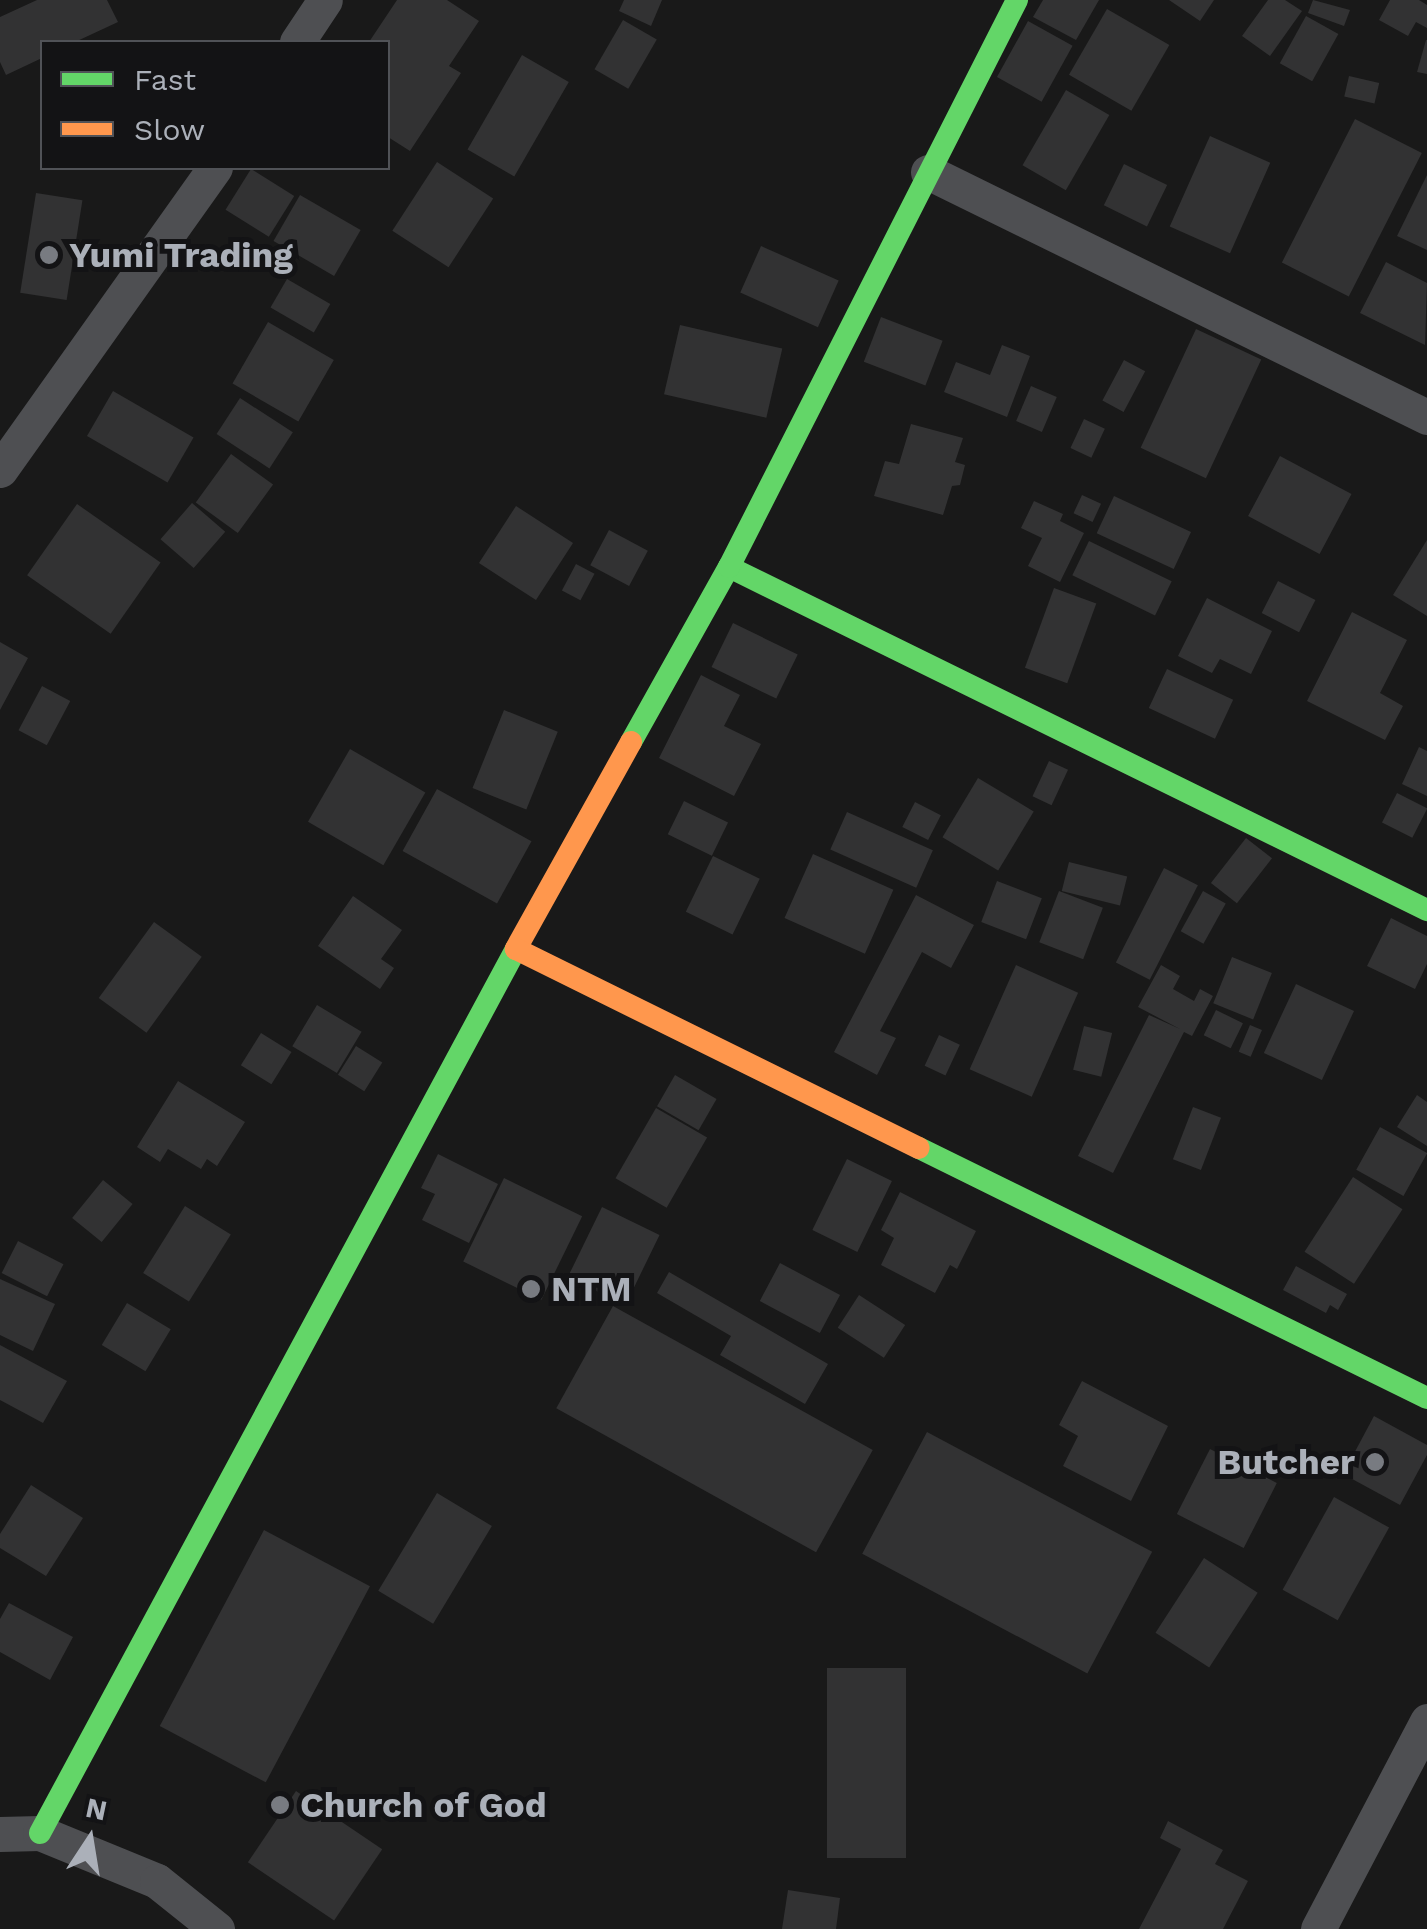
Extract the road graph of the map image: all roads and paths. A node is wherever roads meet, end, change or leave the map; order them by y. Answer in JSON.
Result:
{"nodes":[{"id":1,"x":324,"y":0,"type":"edge"},
{"id":2,"x":1016,"y":0,"type":"edge"},
{"id":3,"x":298,"y":40,"type":"edge"},
{"id":4,"x":214,"y":170,"type":"edge"},
{"id":5,"x":928,"y":172,"type":"junction"},
{"id":6,"x":1427,"y":417,"type":"edge"},
{"id":7,"x":2,"y":457,"type":"edge"},
{"id":8,"x":729,"y":567,"type":"junction"},
{"id":9,"x":1427,"y":910,"type":"edge"},
{"id":10,"x":516,"y":950,"type":"junction"},
{"id":11,"x":1427,"y":1398,"type":"edge"},
{"id":12,"x":1427,"y":1721,"type":"edge"},
{"id":13,"x":40,"y":1832,"type":"junction"},
{"id":14,"x":0,"y":1834,"type":"edge"},
{"id":15,"x":217,"y":1929,"type":"edge"},
{"id":16,"x":1318,"y":1929,"type":"edge"}],
"edges":[{"from":1,"to":3,"type":"street"},
{"from":2,"to":5,"type":"street"},
{"from":4,"to":7,"type":"street"},
{"from":5,"to":6,"type":"street"},
{"from":5,"to":8,"type":"street"},
{"from":8,"to":9,"type":"street"},
{"from":8,"to":10,"type":"street"},
{"from":10,"to":11,"type":"street"},
{"from":10,"to":13,"type":"street"},
{"from":12,"to":16,"type":"street"},
{"from":13,"to":14,"type":"street"},
{"from":13,"to":15,"type":"street"}]}
